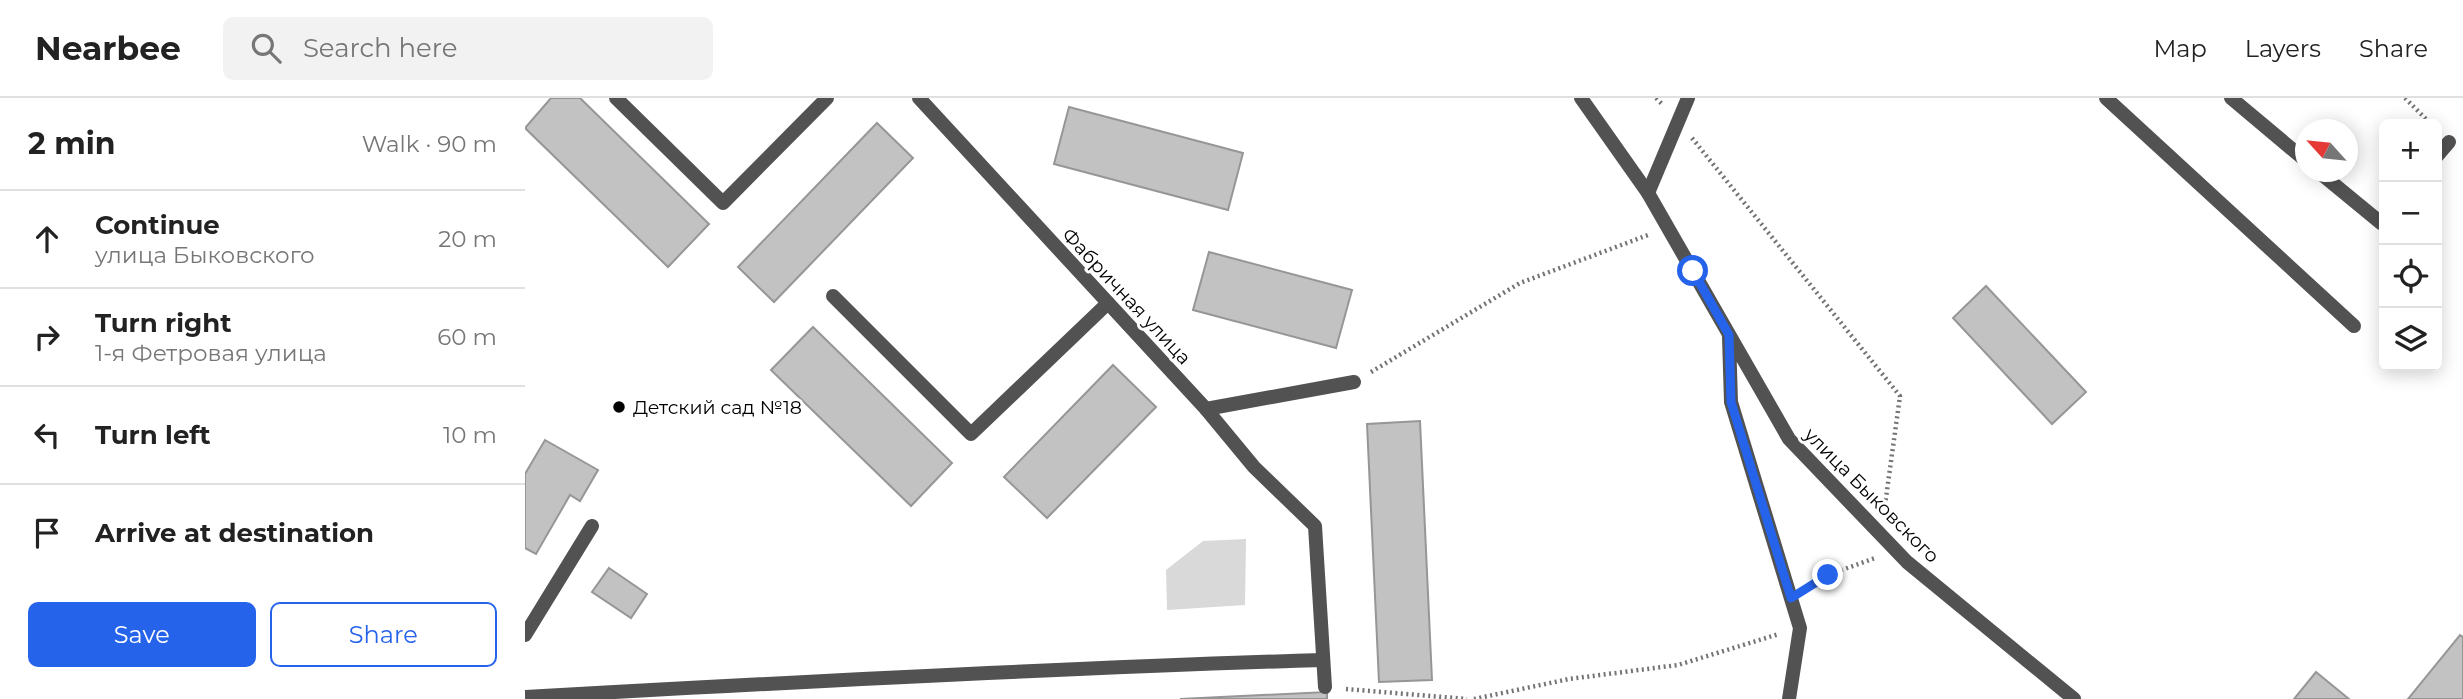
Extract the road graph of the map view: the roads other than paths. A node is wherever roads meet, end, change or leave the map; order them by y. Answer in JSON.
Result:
{"nodes":[{"id":1,"x":616,"y":98,"type":"edge"},
{"id":2,"x":827,"y":98,"type":"edge"},
{"id":3,"x":919,"y":98,"type":"edge"},
{"id":4,"x":1581,"y":98,"type":"edge"},
{"id":5,"x":1688,"y":98,"type":"edge"},
{"id":6,"x":2106,"y":98,"type":"edge"},
{"id":7,"x":2231,"y":98,"type":"edge"},
{"id":8,"x":2448,"y":142,"type":"dead end"},
{"id":9,"x":2442,"y":150,"type":"edge"},
{"id":10,"x":2295,"y":152,"type":"edge"},
{"id":11,"x":2331,"y":182,"type":"edge"},
{"id":12,"x":1648,"y":193,"type":"junction"},
{"id":13,"x":2379,"y":221,"type":"edge"},
{"id":14,"x":833,"y":296,"type":"dead end"},
{"id":15,"x":1108,"y":303,"type":"junction"},
{"id":16,"x":2354,"y":326,"type":"dead end"},
{"id":17,"x":1729,"y":335,"type":"junction"},
{"id":18,"x":1354,"y":382,"type":"road end"},
{"id":19,"x":1206,"y":409,"type":"junction"},
{"id":20,"x":592,"y":526,"type":"dead end"},
{"id":21,"x":525,"y":635,"type":"edge"},
{"id":22,"x":1323,"y":660,"type":"junction"},
{"id":23,"x":1325,"y":687,"type":"road end"},
{"id":24,"x":525,"y":697,"type":"edge"},
{"id":25,"x":1789,"y":699,"type":"edge"},
{"id":26,"x":2074,"y":699,"type":"edge"}],
"edges":[{"from":1,"to":2,"type":"street"},
{"from":3,"to":15,"type":"street","name":"Фабричная улица"},
{"from":4,"to":12,"type":"street","name":"улица Быковского"},
{"from":5,"to":12,"type":"street"},
{"from":6,"to":16,"type":"street"},
{"from":7,"to":10,"type":"street"},
{"from":8,"to":9,"type":"street"},
{"from":11,"to":13,"type":"street"},
{"from":12,"to":17,"type":"street","name":"улица Быковского"},
{"from":14,"to":15,"type":"street"},
{"from":15,"to":19,"type":"street","name":"Фабричная улица"},
{"from":17,"to":25,"type":"street"},
{"from":17,"to":26,"type":"street","name":"улица Быковского"},
{"from":18,"to":19,"type":"street"},
{"from":19,"to":22,"type":"street","name":"Фабричная улица"},
{"from":20,"to":21,"type":"street"},
{"from":22,"to":23,"type":"street","name":"Фабричная улица"},
{"from":22,"to":24,"type":"street"}]}
